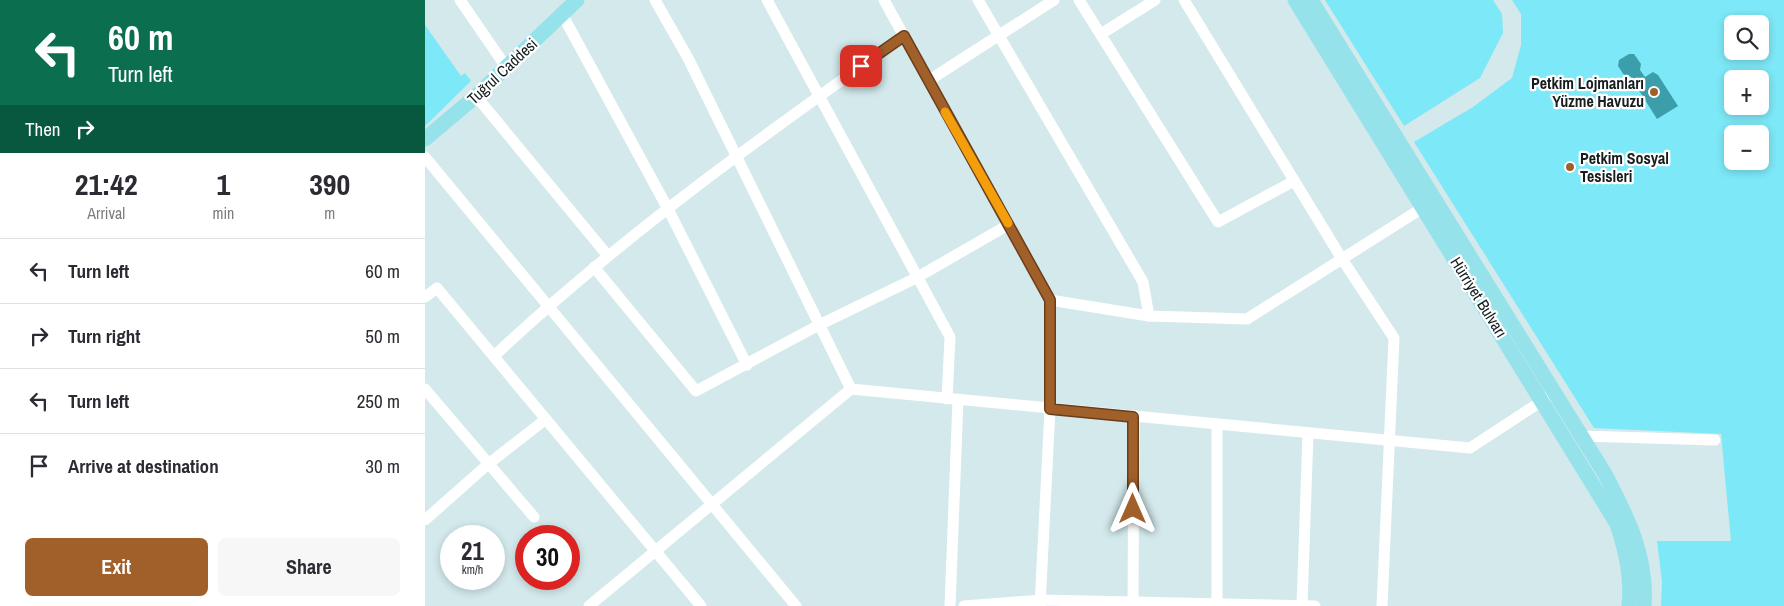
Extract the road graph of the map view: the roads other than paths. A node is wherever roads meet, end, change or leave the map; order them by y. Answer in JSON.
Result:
{"nodes":[{"id":1,"x":460,"y":0,"type":"edge"},
{"id":2,"x":577,"y":0,"type":"edge"},
{"id":3,"x":655,"y":0,"type":"edge"},
{"id":4,"x":767,"y":0,"type":"edge"},
{"id":5,"x":884,"y":0,"type":"edge"},
{"id":6,"x":978,"y":0,"type":"edge"},
{"id":7,"x":1054,"y":0,"type":"edge"},
{"id":8,"x":1079,"y":0,"type":"edge"},
{"id":9,"x":1155,"y":0,"type":"edge"},
{"id":10,"x":1184,"y":0,"type":"edge"},
{"id":11,"x":1295,"y":0,"type":"edge"},
{"id":12,"x":1311,"y":0,"type":"edge"},
{"id":13,"x":562,"y":14,"type":"junction"},
{"id":14,"x":998,"y":34,"type":"junction"},
{"id":15,"x":1101,"y":34,"type":"junction"},
{"id":16,"x":904,"y":36,"type":"junction"},
{"id":17,"x":506,"y":67,"type":"junction"},
{"id":18,"x":928,"y":81,"type":"junction"},
{"id":19,"x":476,"y":96,"type":"junction"},
{"id":20,"x":817,"y":97,"type":"junction"},
{"id":21,"x":425,"y":139,"type":"edge"},
{"id":22,"x":735,"y":156,"type":"junction"},
{"id":23,"x":425,"y":158,"type":"edge"},
{"id":24,"x":1294,"y":181,"type":"junction"},
{"id":25,"x":1424,"y":207,"type":"junction"},
{"id":26,"x":668,"y":209,"type":"junction"},
{"id":27,"x":1009,"y":224,"type":"junction"},
{"id":28,"x":608,"y":256,"type":"junction"},
{"id":29,"x":1341,"y":259,"type":"junction"},
{"id":30,"x":594,"y":268,"type":"junction"},
{"id":31,"x":916,"y":278,"type":"junction"},
{"id":32,"x":425,"y":297,"type":"edge"},
{"id":33,"x":1050,"y":300,"type":"junction"},
{"id":34,"x":548,"y":306,"type":"junction"},
{"id":35,"x":1149,"y":316,"type":"junction"},
{"id":36,"x":819,"y":325,"type":"junction"},
{"id":37,"x":494,"y":356,"type":"junction"},
{"id":38,"x":747,"y":365,"type":"junction"},
{"id":39,"x":425,"y":389,"type":"edge"},
{"id":40,"x":851,"y":389,"type":"junction"},
{"id":41,"x":1549,"y":397,"type":"junction"},
{"id":42,"x":953,"y":399,"type":"junction"},
{"id":43,"x":430,"y":404,"type":"edge"},
{"id":44,"x":1050,"y":409,"type":"junction"},
{"id":45,"x":1133,"y":417,"type":"junction"},
{"id":46,"x":546,"y":419,"type":"junction"},
{"id":47,"x":1217,"y":425,"type":"junction"},
{"id":48,"x":1308,"y":433,"type":"junction"},
{"id":49,"x":1581,"y":436,"type":"junction"},
{"id":50,"x":1715,"y":440,"type":"dead end"},
{"id":51,"x":1390,"y":441,"type":"junction"},
{"id":52,"x":487,"y":465,"type":"junction"},
{"id":53,"x":713,"y":506,"type":"junction"},
{"id":54,"x":534,"y":518,"type":"dead end"},
{"id":55,"x":425,"y":520,"type":"edge"},
{"id":56,"x":656,"y":551,"type":"junction"},
{"id":57,"x":602,"y":602,"type":"edge"},
{"id":58,"x":1040,"y":603,"type":"edge"},
{"id":59,"x":1133,"y":604,"type":"edge"},
{"id":60,"x":1217,"y":605,"type":"edge"},
{"id":61,"x":589,"y":606,"type":"edge"},
{"id":62,"x":701,"y":606,"type":"edge"},
{"id":63,"x":796,"y":606,"type":"edge"},
{"id":64,"x":950,"y":606,"type":"edge"},
{"id":65,"x":964,"y":606,"type":"edge"},
{"id":66,"x":1302,"y":606,"type":"edge"},
{"id":67,"x":1315,"y":606,"type":"edge"},
{"id":68,"x":1381,"y":606,"type":"edge"},
{"id":69,"x":1629,"y":606,"type":"edge"},
{"id":70,"x":1644,"y":606,"type":"edge"}],
"edges":[{"from":1,"to":17,"type":"street"},
{"from":2,"to":13,"type":"main road","name":"Tuğrul Caddesi"},
{"from":3,"to":22,"type":"street"},
{"from":4,"to":20,"type":"street"},
{"from":5,"to":16,"type":"street"},
{"from":6,"to":14,"type":"street"},
{"from":7,"to":14,"type":"street"},
{"from":8,"to":15,"type":"street"},
{"from":9,"to":15,"type":"street"},
{"from":10,"to":24,"type":"street"},
{"from":11,"to":25,"type":"main road","name":"Hürriyet Bulvarı"},
{"from":12,"to":41,"type":"main road","name":"Hürriyet Bulvarı"},
{"from":13,"to":17,"type":"main road","name":"Tuğrul Caddesi"},
{"from":13,"to":26,"type":"street"},
{"from":14,"to":18,"type":"street"},
{"from":14,"to":35,"type":"street"},
{"from":15,"to":24,"type":"street"},
{"from":16,"to":18,"type":"street"},
{"from":16,"to":20,"type":"street"},
{"from":17,"to":19,"type":"main road","name":"Tuğrul Caddesi"},
{"from":18,"to":27,"type":"street"},
{"from":19,"to":21,"type":"main road","name":"Tuğrul Caddesi"},
{"from":19,"to":28,"type":"street"},
{"from":20,"to":22,"type":"street"},
{"from":20,"to":31,"type":"street"},
{"from":22,"to":26,"type":"street"},
{"from":22,"to":36,"type":"street"},
{"from":23,"to":34,"type":"street"},
{"from":24,"to":29,"type":"street"},
{"from":25,"to":29,"type":"street"},
{"from":25,"to":41,"type":"main road","name":"Hürriyet Bulvarı"},
{"from":26,"to":28,"type":"street"},
{"from":26,"to":38,"type":"street"},
{"from":27,"to":31,"type":"street"},
{"from":27,"to":33,"type":"street"},
{"from":28,"to":30,"type":"street"},
{"from":29,"to":35,"type":"street"},
{"from":29,"to":51,"type":"street"},
{"from":30,"to":34,"type":"street"},
{"from":30,"to":38,"type":"street"},
{"from":31,"to":36,"type":"street"},
{"from":31,"to":42,"type":"street"},
{"from":32,"to":37,"type":"street"},
{"from":33,"to":35,"type":"street"},
{"from":33,"to":44,"type":"street"},
{"from":34,"to":37,"type":"street"},
{"from":34,"to":53,"type":"street"},
{"from":36,"to":38,"type":"street"},
{"from":36,"to":40,"type":"street"},
{"from":37,"to":46,"type":"street"},
{"from":39,"to":43,"type":"street"},
{"from":40,"to":42,"type":"street"},
{"from":40,"to":53,"type":"street"},
{"from":41,"to":49,"type":"main road","name":"Hürriyet Bulvarı"},
{"from":41,"to":51,"type":"street"},
{"from":41,"to":69,"type":"main road","name":"Hürriyet Bulvarı"},
{"from":42,"to":44,"type":"street"},
{"from":42,"to":64,"type":"street"},
{"from":43,"to":52,"type":"street"},
{"from":44,"to":45,"type":"street"},
{"from":44,"to":58,"type":"street"},
{"from":45,"to":47,"type":"street"},
{"from":45,"to":59,"type":"street"},
{"from":46,"to":52,"type":"street"},
{"from":46,"to":56,"type":"street"},
{"from":47,"to":48,"type":"street"},
{"from":47,"to":60,"type":"street"},
{"from":48,"to":51,"type":"street"},
{"from":48,"to":66,"type":"street"},
{"from":49,"to":50,"type":"street"},
{"from":49,"to":70,"type":"main road","name":"Hürriyet Bulvarı"},
{"from":51,"to":68,"type":"street"},
{"from":52,"to":54,"type":"street"},
{"from":52,"to":55,"type":"street"},
{"from":53,"to":56,"type":"street"},
{"from":53,"to":63,"type":"street"},
{"from":56,"to":57,"type":"street"},
{"from":56,"to":62,"type":"street"},
{"from":57,"to":61,"type":"street"},
{"from":58,"to":59,"type":"street"},
{"from":58,"to":65,"type":"street"},
{"from":59,"to":60,"type":"street"},
{"from":60,"to":66,"type":"street"},
{"from":66,"to":67,"type":"street"}]}
